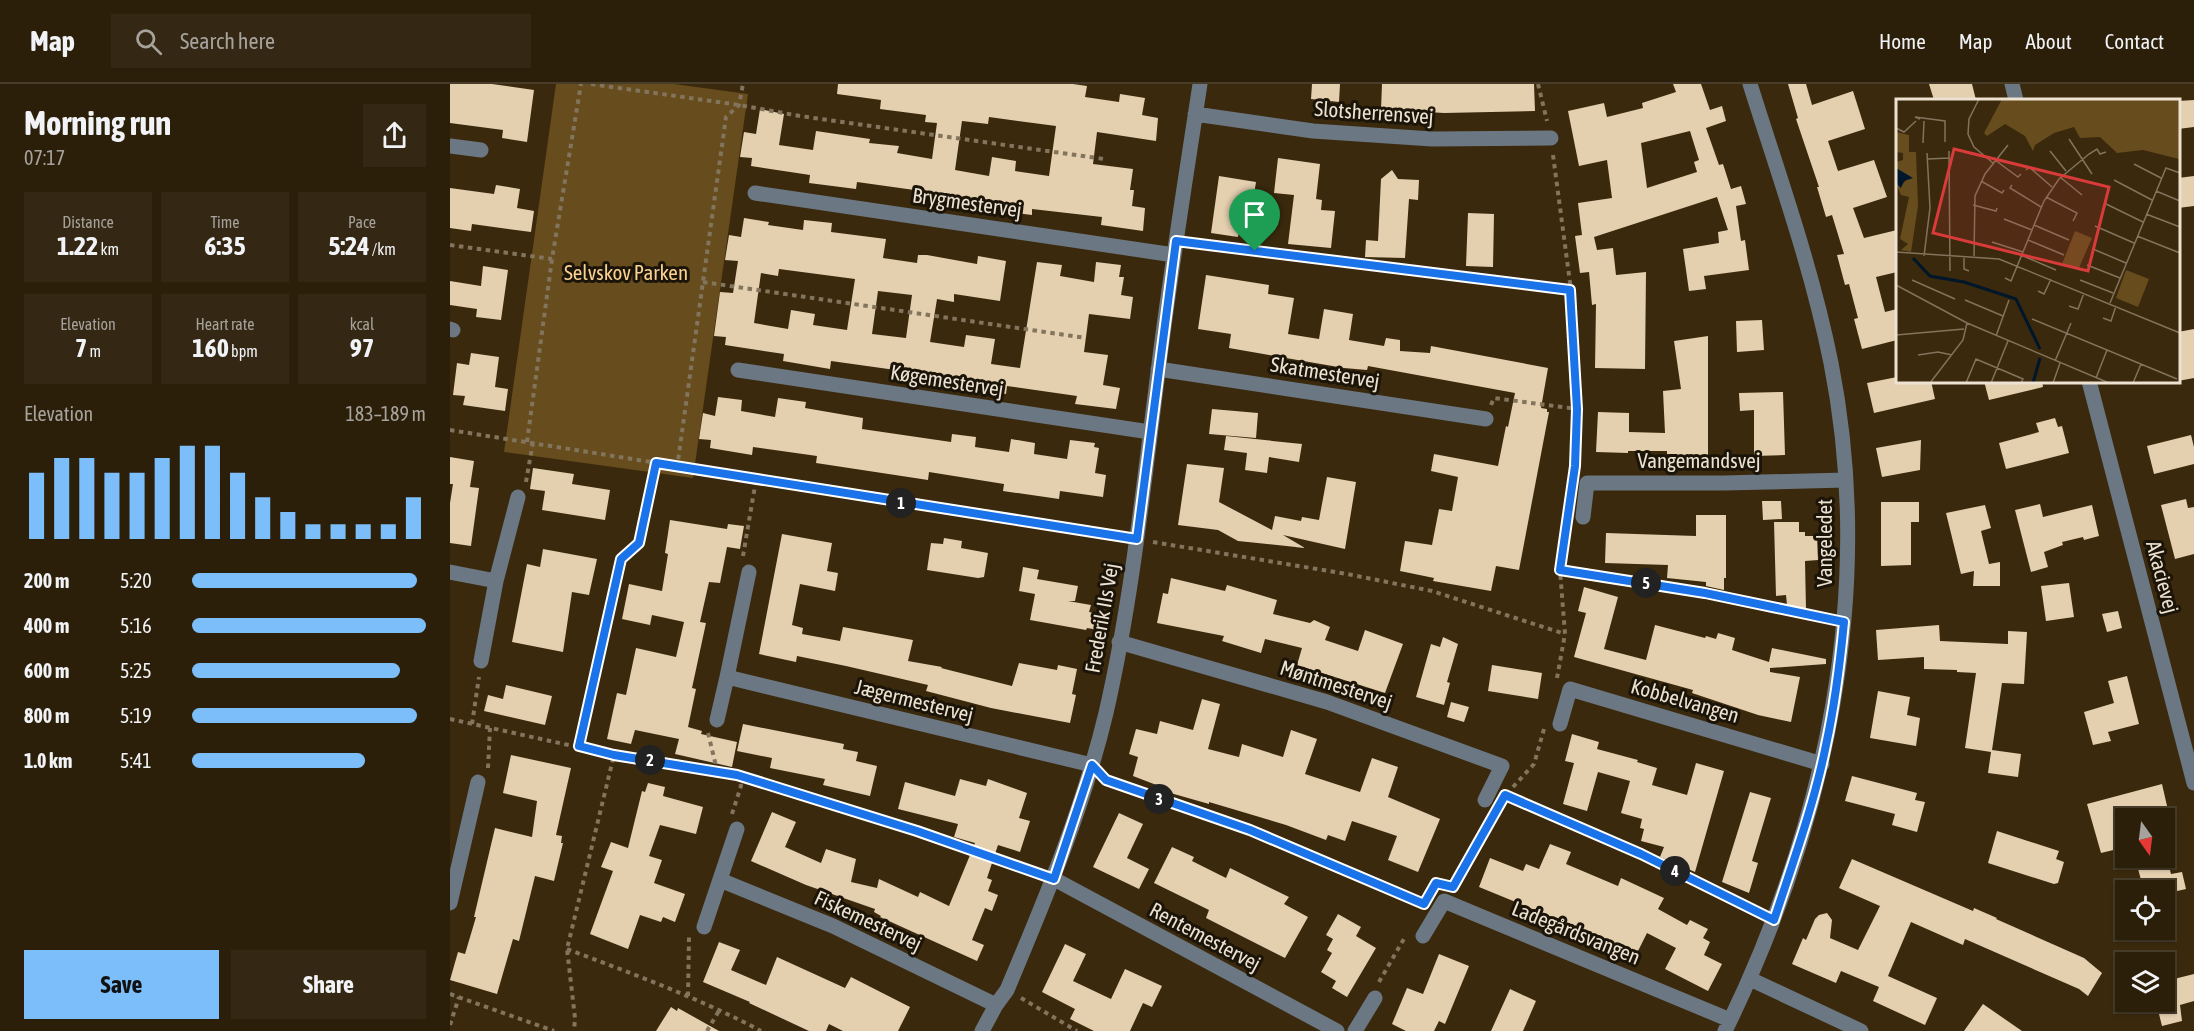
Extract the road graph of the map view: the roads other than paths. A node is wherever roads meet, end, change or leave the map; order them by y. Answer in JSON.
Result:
{"nodes":[{"id":1,"x":1200,"y":84,"type":"edge"},
{"id":2,"x":1750,"y":84,"type":"edge"},
{"id":3,"x":2012,"y":84,"type":"edge"},
{"id":4,"x":2016,"y":99,"type":"edge"},
{"id":5,"x":1195,"y":114,"type":"junction"},
{"id":6,"x":1551,"y":138,"type":"road end"},
{"id":7,"x":450,"y":146,"type":"edge"},
{"id":8,"x":481,"y":150,"type":"dead end"},
{"id":9,"x":755,"y":193,"type":"dead end"},
{"id":10,"x":1175,"y":248,"type":"junction"},
{"id":11,"x":1158,"y":369,"type":"junction"},
{"id":12,"x":738,"y":370,"type":"dead end"},
{"id":13,"x":2089,"y":382,"type":"edge"},
{"id":14,"x":1486,"y":419,"type":"road end"},
{"id":15,"x":1150,"y":432,"type":"junction"},
{"id":16,"x":1846,"y":480,"type":"junction"},
{"id":17,"x":518,"y":497,"type":"road end"},
{"id":18,"x":1583,"y":517,"type":"dead end"},
{"id":19,"x":450,"y":572,"type":"edge"},
{"id":20,"x":749,"y":572,"type":"road end"},
{"id":21,"x":496,"y":581,"type":"junction"},
{"id":22,"x":1119,"y":642,"type":"junction"},
{"id":23,"x":481,"y":661,"type":"road end"},
{"id":24,"x":727,"y":677,"type":"junction"},
{"id":25,"x":717,"y":720,"type":"road end"},
{"id":26,"x":1553,"y":721,"type":"road end"},
{"id":27,"x":1822,"y":764,"type":"junction"},
{"id":28,"x":1092,"y":765,"type":"junction"},
{"id":29,"x":478,"y":782,"type":"road end"},
{"id":30,"x":2194,"y":783,"type":"edge"},
{"id":31,"x":1492,"y":802,"type":"road end"},
{"id":32,"x":737,"y":829,"type":"road end"},
{"id":33,"x":455,"y":852,"type":"edge"},
{"id":34,"x":1054,"y":879,"type":"junction"},
{"id":35,"x":720,"y":880,"type":"junction"},
{"id":36,"x":450,"y":903,"type":"edge"},
{"id":37,"x":704,"y":927,"type":"road end"},
{"id":38,"x":1423,"y":936,"type":"dead end"},
{"id":39,"x":1750,"y":979,"type":"junction"},
{"id":40,"x":1375,"y":998,"type":"road end"},
{"id":41,"x":996,"y":1005,"type":"junction"},
{"id":42,"x":1728,"y":1025,"type":"edge"},
{"id":43,"x":982,"y":1031,"type":"edge"},
{"id":44,"x":1337,"y":1031,"type":"edge"},
{"id":45,"x":1355,"y":1031,"type":"edge"},
{"id":46,"x":1861,"y":1031,"type":"edge"}],
"edges":[{"from":1,"to":5,"type":"street","name":"Frederik IIs Vej"},
{"from":2,"to":16,"type":"street","name":"Vangeledet"},
{"from":3,"to":4,"type":"street"},
{"from":5,"to":6,"type":"street","name":"Slotsherrensvej"},
{"from":5,"to":10,"type":"street","name":"Frederik IIs Vej"},
{"from":7,"to":8,"type":"street"},
{"from":9,"to":10,"type":"street","name":"Brygmestervej"},
{"from":10,"to":11,"type":"street","name":"Frederik IIs Vej"},
{"from":11,"to":14,"type":"street","name":"Skatmestervej"},
{"from":11,"to":15,"type":"street","name":"Frederik IIs Vej"},
{"from":12,"to":15,"type":"street","name":"Køgemestervej"},
{"from":13,"to":30,"type":"street","name":"Akacievej"},
{"from":15,"to":22,"type":"street","name":"Frederik IIs Vej"},
{"from":16,"to":18,"type":"street","name":"Vangemandsvej"},
{"from":16,"to":27,"type":"street","name":"Vangeledet"},
{"from":17,"to":21,"type":"street"},
{"from":19,"to":21,"type":"street"},
{"from":20,"to":24,"type":"street"},
{"from":21,"to":23,"type":"street"},
{"from":22,"to":28,"type":"street","name":"Frederik IIs Vej"},
{"from":22,"to":31,"type":"street","name":"Møntmestervej"},
{"from":24,"to":25,"type":"street"},
{"from":24,"to":28,"type":"street","name":"Jægermestervej"},
{"from":26,"to":27,"type":"street","name":"Kobbelvangen"},
{"from":27,"to":39,"type":"street","name":"Vangeledet"},
{"from":28,"to":34,"type":"street","name":"Frederik IIs Vej"},
{"from":29,"to":33,"type":"street"},
{"from":32,"to":35,"type":"street"},
{"from":33,"to":36,"type":"street"},
{"from":34,"to":41,"type":"street","name":"Frederik IIs Vej"},
{"from":34,"to":44,"type":"street","name":"Rentemestervej"},
{"from":35,"to":37,"type":"street"},
{"from":35,"to":41,"type":"street","name":"Fiskemestervej"},
{"from":38,"to":42,"type":"street","name":"Ladegårdsvangen"},
{"from":39,"to":42,"type":"street","name":"Vangeledet"},
{"from":39,"to":46,"type":"street"},
{"from":40,"to":45,"type":"street"},
{"from":41,"to":43,"type":"street","name":"Frederik IIs Vej"}]}
